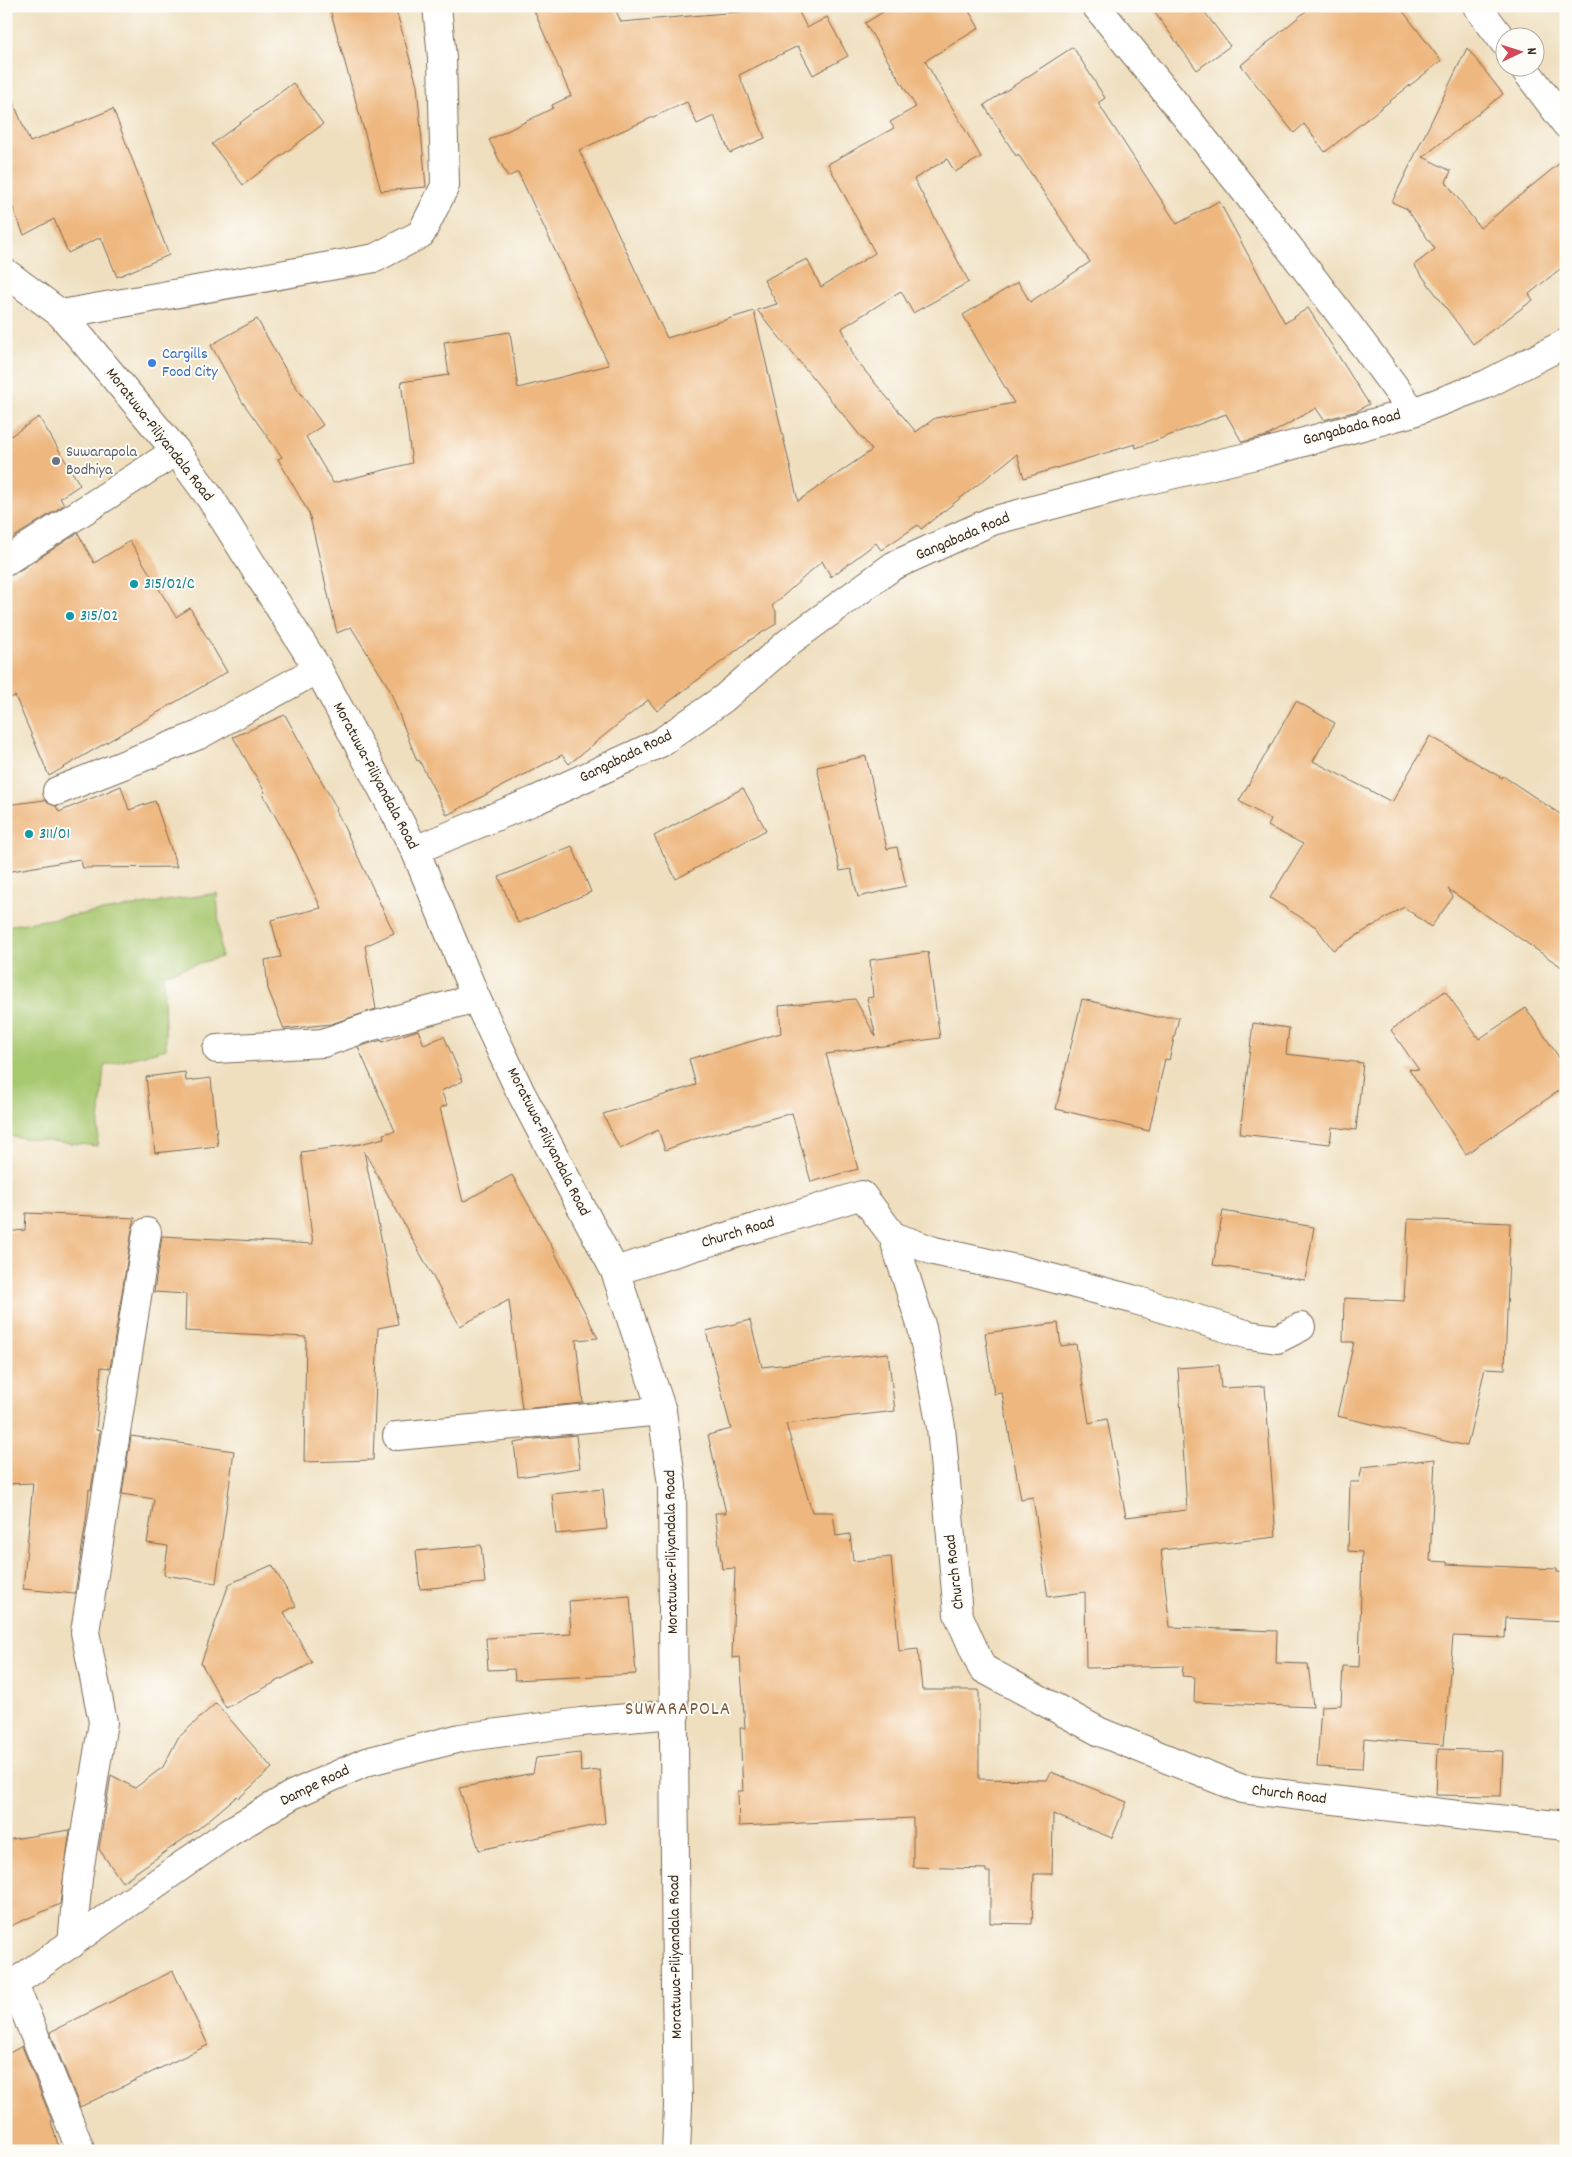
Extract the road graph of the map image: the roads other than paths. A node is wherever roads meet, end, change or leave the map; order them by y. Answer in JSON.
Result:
{"nodes":[{"id":1,"x":438,"y":6,"type":"edge"},
{"id":2,"x":1096,"y":6,"type":"edge"},
{"id":3,"x":1477,"y":6,"type":"edge"},
{"id":4,"x":1494,"y":29,"type":"edge"},
{"id":5,"x":1532,"y":78,"type":"edge"},
{"id":6,"x":1566,"y":124,"type":"edge"},
{"id":7,"x":6,"y":273,"type":"edge"},
{"id":8,"x":61,"y":314,"type":"junction"},
{"id":9,"x":1566,"y":343,"type":"edge"},
{"id":10,"x":1412,"y":412,"type":"junction"},
{"id":11,"x":176,"y":452,"type":"junction"},
{"id":12,"x":6,"y":561,"type":"edge"},
{"id":13,"x":318,"y":669,"type":"junction"},
{"id":14,"x":57,"y":791,"type":"dead end"},
{"id":15,"x":415,"y":850,"type":"junction"},
{"id":16,"x":476,"y":998,"type":"junction"},
{"id":17,"x":217,"y":1049,"type":"dead end"},
{"id":18,"x":147,"y":1232,"type":"dead end"},
{"id":19,"x":893,"y":1236,"type":"junction"},
{"id":20,"x":615,"y":1271,"type":"junction"},
{"id":21,"x":1301,"y":1327,"type":"dead end"},
{"id":22,"x":662,"y":1411,"type":"junction"},
{"id":23,"x":397,"y":1436,"type":"dead end"},
{"id":24,"x":675,"y":1714,"type":"junction"},
{"id":25,"x":1566,"y":1826,"type":"edge"},
{"id":26,"x":72,"y":1944,"type":"junction"},
{"id":27,"x":10,"y":1987,"type":"edge"},
{"id":28,"x":81,"y":2151,"type":"edge"},
{"id":29,"x":676,"y":2151,"type":"edge"}],
"edges":[{"from":1,"to":8,"type":"street"},
{"from":2,"to":10,"type":"street"},
{"from":3,"to":4,"type":"street"},
{"from":5,"to":6,"type":"street"},
{"from":7,"to":8,"type":"street","name":"Moratuwa-Piliyandala Road"},
{"from":8,"to":11,"type":"street","name":"Moratuwa-Piliyandala Road"},
{"from":9,"to":10,"type":"street","name":"Gangabada Road"},
{"from":10,"to":15,"type":"street","name":"Gangabada Road"},
{"from":11,"to":12,"type":"street"},
{"from":11,"to":13,"type":"street","name":"Moratuwa-Piliyandala Road"},
{"from":13,"to":14,"type":"street"},
{"from":13,"to":15,"type":"street","name":"Moratuwa-Piliyandala Road"},
{"from":15,"to":16,"type":"street","name":"Moratuwa-Piliyandala Road"},
{"from":16,"to":17,"type":"street"},
{"from":16,"to":20,"type":"street","name":"Moratuwa-Piliyandala Road"},
{"from":18,"to":26,"type":"street"},
{"from":19,"to":20,"type":"street","name":"Church Road"},
{"from":19,"to":21,"type":"street"},
{"from":19,"to":25,"type":"street","name":"Church Road"},
{"from":20,"to":22,"type":"street","name":"Moratuwa-Piliyandala Road"},
{"from":22,"to":23,"type":"street"},
{"from":22,"to":24,"type":"street","name":"Moratuwa-Piliyandala Road"},
{"from":24,"to":26,"type":"street","name":"Dampe Road"},
{"from":24,"to":29,"type":"street","name":"Moratuwa-Piliyandala Road"},
{"from":26,"to":27,"type":"street","name":"Dampe Road"},
{"from":27,"to":28,"type":"street"}]}
